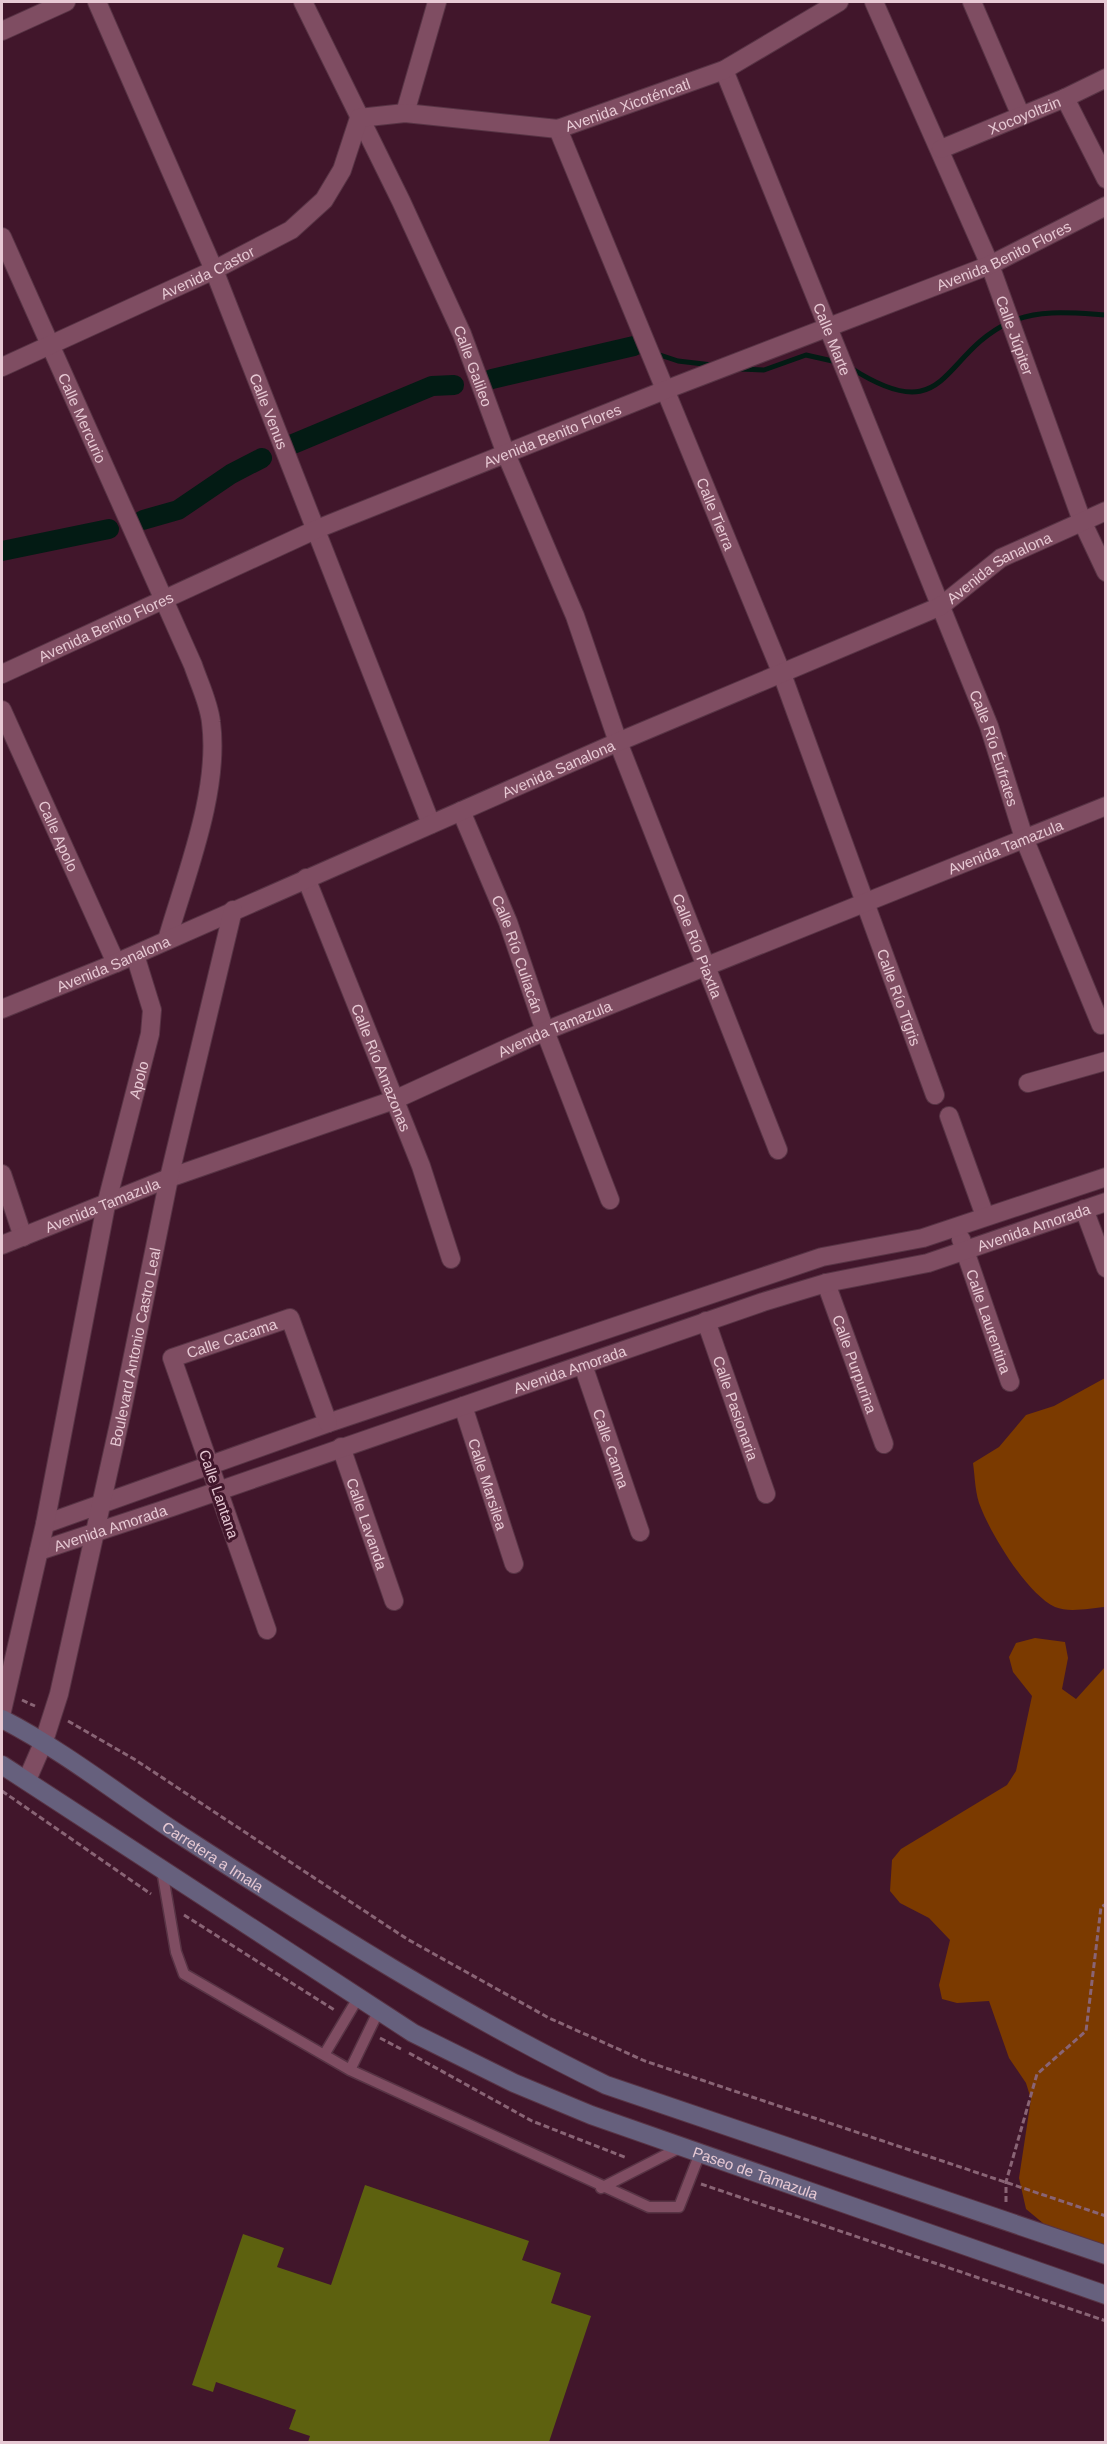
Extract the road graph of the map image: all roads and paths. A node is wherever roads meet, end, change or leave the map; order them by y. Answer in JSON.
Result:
{"nodes":[{"id":1,"x":66,"y":2,"type":"edge"},
{"id":2,"x":97,"y":2,"type":"edge"},
{"id":3,"x":303,"y":2,"type":"edge"},
{"id":4,"x":437,"y":2,"type":"edge"},
{"id":5,"x":839,"y":2,"type":"edge"},
{"id":6,"x":874,"y":2,"type":"edge"},
{"id":7,"x":972,"y":2,"type":"edge"},
{"id":8,"x":2,"y":31,"type":"edge"},
{"id":9,"x":724,"y":70,"type":"junction"},
{"id":10,"x":1106,"y":78,"type":"edge"},
{"id":11,"x":1065,"y":98,"type":"junction"},
{"id":12,"x":405,"y":113,"type":"junction"},
{"id":13,"x":1021,"y":117,"type":"junction"},
{"id":14,"x":359,"y":118,"type":"junction"},
{"id":15,"x":558,"y":129,"type":"junction"},
{"id":16,"x":941,"y":149,"type":"junction"},
{"id":17,"x":1106,"y":179,"type":"edge"},
{"id":18,"x":1106,"y":206,"type":"edge"},
{"id":19,"x":2,"y":237,"type":"edge"},
{"id":20,"x":990,"y":265,"type":"junction"},
{"id":21,"x":214,"y":270,"type":"junction"},
{"id":22,"x":829,"y":328,"type":"junction"},
{"id":23,"x":51,"y":345,"type":"junction"},
{"id":24,"x":2,"y":367,"type":"edge"},
{"id":25,"x":665,"y":390,"type":"junction"},
{"id":26,"x":506,"y":454,"type":"junction"},
{"id":27,"x":1106,"y":511,"type":"edge"},
{"id":28,"x":1082,"y":521,"type":"junction"},
{"id":29,"x":318,"y":529,"type":"junction"},
{"id":30,"x":1106,"y":572,"type":"edge"},
{"id":31,"x":163,"y":597,"type":"junction"},
{"id":32,"x":941,"y":606,"type":"junction"},
{"id":33,"x":2,"y":674,"type":"edge"},
{"id":34,"x":782,"y":674,"type":"junction"},
{"id":35,"x":2,"y":710,"type":"edge"},
{"id":36,"x":618,"y":742,"type":"junction"},
{"id":37,"x":1106,"y":806,"type":"edge"},
{"id":38,"x":461,"y":811,"type":"junction"},
{"id":39,"x":431,"y":824,"type":"junction"},
{"id":40,"x":1024,"y":838,"type":"junction"},
{"id":41,"x":306,"y":878,"type":"junction"},
{"id":42,"x":865,"y":901,"type":"junction"},
{"id":43,"x":233,"y":910,"type":"junction"},
{"id":44,"x":167,"y":940,"type":"junction"},
{"id":45,"x":135,"y":955,"type":"junction"},
{"id":46,"x":116,"y":963,"type":"junction"},
{"id":47,"x":706,"y":967,"type":"junction"},
{"id":48,"x":2,"y":1009,"type":"edge"},
{"id":49,"x":1101,"y":1025,"type":"dead end"},
{"id":50,"x":545,"y":1031,"type":"junction"},
{"id":51,"x":1106,"y":1060,"type":"edge"},
{"id":52,"x":1028,"y":1083,"type":"dead end"},
{"id":53,"x":935,"y":1095,"type":"dead end"},
{"id":54,"x":394,"y":1100,"type":"junction"},
{"id":55,"x":949,"y":1116,"type":"dead end"},
{"id":56,"x":778,"y":1150,"type":"dead end"},
{"id":57,"x":2,"y":1174,"type":"edge"},
{"id":58,"x":1106,"y":1177,"type":"edge"},
{"id":59,"x":168,"y":1178,"type":"junction"},
{"id":60,"x":610,"y":1200,"type":"dead end"},
{"id":61,"x":1106,"y":1202,"type":"edge"},
{"id":62,"x":106,"y":1205,"type":"junction"},
{"id":63,"x":1084,"y":1209,"type":"junction"},
{"id":64,"x":985,"y":1216,"type":"junction"},
{"id":65,"x":957,"y":1226,"type":"junction"},
{"id":66,"x":23,"y":1237,"type":"junction"},
{"id":67,"x":2,"y":1245,"type":"edge"},
{"id":68,"x":965,"y":1250,"type":"junction"},
{"id":69,"x":451,"y":1259,"type":"dead end"},
{"id":70,"x":1106,"y":1268,"type":"edge"},
{"id":71,"x":826,"y":1283,"type":"junction"},
{"id":72,"x":654,"y":1313,"type":"junction"},
{"id":73,"x":706,"y":1321,"type":"junction"},
{"id":74,"x":663,"y":1336,"type":"junction"},
{"id":75,"x":172,"y":1358,"type":"joint"},
{"id":76,"x":583,"y":1365,"type":"junction"},
{"id":77,"x":1010,"y":1382,"type":"dead end"},
{"id":78,"x":462,"y":1406,"type":"junction"},
{"id":79,"x":328,"y":1423,"type":"junction"},
{"id":80,"x":884,"y":1444,"type":"dead end"},
{"id":81,"x":341,"y":1447,"type":"junction"},
{"id":82,"x":210,"y":1466,"type":"junction"},
{"id":83,"x":165,"y":1483,"type":"junction"},
{"id":84,"x":218,"y":1491,"type":"junction"},
{"id":85,"x":766,"y":1494,"type":"dead end"},
{"id":86,"x":101,"y":1505,"type":"junction"},
{"id":87,"x":172,"y":1507,"type":"junction"},
{"id":88,"x":45,"y":1524,"type":"junction"},
{"id":89,"x":640,"y":1532,"type":"dead end"},
{"id":90,"x":96,"y":1533,"type":"junction"},
{"id":91,"x":39,"y":1551,"type":"junction"},
{"id":92,"x":514,"y":1564,"type":"dead end"},
{"id":93,"x":394,"y":1600,"type":"dead end"},
{"id":94,"x":267,"y":1630,"type":"dead end"},
{"id":95,"x":3,"y":1702,"type":"edge"},
{"id":96,"x":53,"y":1713,"type":"junction"},
{"id":97,"x":2,"y":1719,"type":"edge"},
{"id":98,"x":44,"y":1741,"type":"junction"},
{"id":99,"x":2,"y":1765,"type":"edge"},
{"id":100,"x":27,"y":1780,"type":"junction"},
{"id":101,"x":162,"y":1870,"type":"junction"},
{"id":102,"x":1106,"y":1904,"type":"edge"},
{"id":103,"x":358,"y":1998,"type":"junction"},
{"id":104,"x":379,"y":2010,"type":"junction"},
{"id":105,"x":324,"y":2055,"type":"junction"},
{"id":106,"x":350,"y":2070,"type":"junction"},
{"id":107,"x":682,"y":2146,"type":"junction"},
{"id":108,"x":700,"y":2153,"type":"junction"},
{"id":109,"x":1006,"y":2182,"type":"junction"},
{"id":110,"x":601,"y":2188,"type":"junction"},
{"id":111,"x":1106,"y":2216,"type":"edge"},
{"id":112,"x":1006,"y":2221,"type":"junction"},
{"id":113,"x":1106,"y":2255,"type":"edge"},
{"id":114,"x":1106,"y":2295,"type":"edge"}],
"edges":[{"from":1,"to":8,"type":"street"},
{"from":2,"to":21,"type":"street","name":"Calle Venus"},
{"from":3,"to":14,"type":"street","name":"Calle Galileo"},
{"from":4,"to":12,"type":"street"},
{"from":5,"to":9,"type":"street","name":"Avenida Xicoténcatl"},
{"from":6,"to":16,"type":"street","name":"Calle Júpiter"},
{"from":7,"to":13,"type":"street"},
{"from":9,"to":15,"type":"street","name":"Avenida Xicoténcatl"},
{"from":9,"to":22,"type":"street","name":"Calle Marte"},
{"from":10,"to":11,"type":"street","name":"Xocoyoltzin"},
{"from":11,"to":13,"type":"street","name":"Xocoyoltzin"},
{"from":11,"to":17,"type":"street"},
{"from":12,"to":14,"type":"street","name":"Avenida Xicoténcatl"},
{"from":12,"to":15,"type":"street","name":"Avenida Xicoténcatl"},
{"from":13,"to":16,"type":"street","name":"Xocoyoltzin"},
{"from":14,"to":21,"type":"street","name":"Avenida Castor"},
{"from":14,"to":26,"type":"street","name":"Calle Galileo"},
{"from":15,"to":25,"type":"street","name":"Calle Tierra"},
{"from":16,"to":20,"type":"street","name":"Calle Júpiter"},
{"from":18,"to":20,"type":"street","name":"Avenida Benito Flores"},
{"from":19,"to":23,"type":"street","name":"Calle Mercurio"},
{"from":20,"to":22,"type":"street","name":"Avenida Benito Flores"},
{"from":20,"to":28,"type":"street","name":"Calle Júpiter"},
{"from":21,"to":23,"type":"street","name":"Avenida Castor"},
{"from":21,"to":29,"type":"street","name":"Calle Venus"},
{"from":22,"to":25,"type":"street","name":"Avenida Benito Flores"},
{"from":22,"to":32,"type":"street","name":"Calle Marte"},
{"from":23,"to":24,"type":"street","name":"Avenida Castor"},
{"from":23,"to":31,"type":"street","name":"Calle Mercurio"},
{"from":25,"to":26,"type":"street","name":"Avenida Benito Flores"},
{"from":25,"to":34,"type":"street","name":"Calle Tierra"},
{"from":26,"to":29,"type":"street","name":"Avenida Benito Flores"},
{"from":26,"to":36,"type":"street","name":"Calle Galileo"},
{"from":27,"to":28,"type":"street","name":"Avenida Sanalona"},
{"from":28,"to":30,"type":"street","name":"Calle Júpiter"},
{"from":28,"to":32,"type":"street","name":"Avenida Sanalona"},
{"from":29,"to":31,"type":"street","name":"Avenida Benito Flores"},
{"from":29,"to":39,"type":"street","name":"Calle Venus"},
{"from":31,"to":33,"type":"street","name":"Avenida Benito Flores"},
{"from":31,"to":44,"type":"street","name":"Calle Mercurio"},
{"from":32,"to":34,"type":"street","name":"Avenida Sanalona"},
{"from":32,"to":40,"type":"street","name":"Calle Río Éufrates"},
{"from":34,"to":36,"type":"street","name":"Avenida Sanalona"},
{"from":34,"to":42,"type":"street","name":"Calle Tierra"},
{"from":35,"to":46,"type":"street","name":"Calle Apolo"},
{"from":36,"to":38,"type":"street","name":"Avenida Sanalona"},
{"from":36,"to":47,"type":"street","name":"Calle Río Piaxtla"},
{"from":37,"to":40,"type":"street","name":"Avenida Tamazula"},
{"from":38,"to":39,"type":"street","name":"Avenida Sanalona"},
{"from":38,"to":50,"type":"street","name":"Calle Río Culiacán"},
{"from":39,"to":41,"type":"street","name":"Avenida Sanalona"},
{"from":40,"to":42,"type":"street","name":"Avenida Tamazula"},
{"from":40,"to":49,"type":"street","name":"Calle Río Éufrates"},
{"from":41,"to":43,"type":"street","name":"Avenida Sanalona"},
{"from":41,"to":54,"type":"street","name":"Calle Río Amazonas"},
{"from":42,"to":47,"type":"street","name":"Avenida Tamazula"},
{"from":42,"to":53,"type":"street","name":"Calle Río Tigris"},
{"from":43,"to":44,"type":"street","name":"Avenida Sanalona"},
{"from":43,"to":59,"type":"street","name":"Boulevard Antonio Castro Leal"},
{"from":44,"to":45,"type":"street","name":"Avenida Sanalona"},
{"from":45,"to":46,"type":"street","name":"Avenida Sanalona"},
{"from":45,"to":62,"type":"street","name":"Apolo"},
{"from":46,"to":48,"type":"street","name":"Avenida Sanalona"},
{"from":47,"to":50,"type":"street","name":"Avenida Tamazula"},
{"from":47,"to":56,"type":"street","name":"Calle Río Piaxtla"},
{"from":50,"to":54,"type":"street","name":"Avenida Tamazula"},
{"from":50,"to":60,"type":"street","name":"Calle Río Culiacán"},
{"from":51,"to":52,"type":"street"},
{"from":54,"to":59,"type":"street","name":"Avenida Tamazula"},
{"from":54,"to":69,"type":"street","name":"Calle Río Amazonas"},
{"from":55,"to":64,"type":"street"},
{"from":57,"to":66,"type":"street"},
{"from":58,"to":64,"type":"street","name":"Avenida Amorada"},
{"from":59,"to":62,"type":"street","name":"Avenida Tamazula"},
{"from":59,"to":86,"type":"street","name":"Boulevard Antonio Castro Leal"},
{"from":61,"to":63,"type":"street","name":"Avenida Amorada"},
{"from":62,"to":66,"type":"street","name":"Avenida Tamazula"},
{"from":62,"to":88,"type":"street"},
{"from":63,"to":68,"type":"street","name":"Avenida Amorada"},
{"from":63,"to":70,"type":"street"},
{"from":64,"to":65,"type":"street","name":"Avenida Amorada"},
{"from":65,"to":68,"type":"street","name":"Calle Laurentina"},
{"from":65,"to":72,"type":"street","name":"Avenida Amorada"},
{"from":66,"to":67,"type":"street","name":"Avenida Tamazula"},
{"from":68,"to":71,"type":"street","name":"Avenida Amorada"},
{"from":68,"to":77,"type":"street","name":"Calle Laurentina"},
{"from":71,"to":73,"type":"street","name":"Avenida Amorada"},
{"from":71,"to":80,"type":"street","name":"Calle Purpurina"},
{"from":72,"to":74,"type":"street"},
{"from":72,"to":79,"type":"street","name":"Avenida Amorada"},
{"from":73,"to":74,"type":"street","name":"Avenida Amorada"},
{"from":73,"to":85,"type":"street","name":"Calle Pasionaria"},
{"from":74,"to":76,"type":"street","name":"Avenida Amorada"},
{"from":75,"to":79,"type":"street","name":"Calle Cacama"},
{"from":75,"to":82,"type":"street","name":"Calle Lantana"},
{"from":76,"to":78,"type":"street","name":"Avenida Amorada"},
{"from":76,"to":89,"type":"street","name":"Calle Canna"},
{"from":78,"to":81,"type":"street","name":"Avenida Amorada"},
{"from":78,"to":92,"type":"street","name":"Calle Marsilea"},
{"from":79,"to":82,"type":"street","name":"Avenida Amorada"},
{"from":81,"to":84,"type":"street","name":"Avenida Amorada"},
{"from":81,"to":93,"type":"street","name":"Calle Lavanda"},
{"from":82,"to":83,"type":"street","name":"Avenida Amorada"},
{"from":82,"to":84,"type":"street","name":"Calle Lantana"},
{"from":83,"to":86,"type":"street","name":"Avenida Amorada"},
{"from":83,"to":87,"type":"street"},
{"from":84,"to":87,"type":"street","name":"Avenida Amorada"},
{"from":84,"to":94,"type":"street","name":"Calle Lantana"},
{"from":86,"to":88,"type":"street","name":"Avenida Amorada"},
{"from":86,"to":90,"type":"street","name":"Boulevard Antonio Castro Leal"},
{"from":87,"to":90,"type":"street","name":"Avenida Amorada"},
{"from":88,"to":91,"type":"street"},
{"from":90,"to":91,"type":"street","name":"Avenida Amorada"},
{"from":90,"to":96,"type":"street","name":"Boulevard Antonio Castro Leal"},
{"from":91,"to":95,"type":"street"},
{"from":95,"to":96,"type":"path"},
{"from":96,"to":98,"type":"street","name":"Boulevard Antonio Castro Leal"},
{"from":96,"to":109,"type":"path"},
{"from":97,"to":98,"type":"main road","name":"Carretera a Imala"},
{"from":98,"to":100,"type":"street","name":"Boulevard Antonio Castro Leal"},
{"from":98,"to":112,"type":"main road","name":"Carretera a Imala"},
{"from":99,"to":100,"type":"main road"},
{"from":100,"to":101,"type":"main road"},
{"from":101,"to":103,"type":"main road"},
{"from":101,"to":105,"type":"lane"},
{"from":102,"to":109,"type":"path"},
{"from":103,"to":104,"type":"main road"},
{"from":103,"to":105,"type":"lane"},
{"from":104,"to":106,"type":"lane"},
{"from":104,"to":107,"type":"main road","name":"Paseo de Tamazula"},
{"from":105,"to":106,"type":"lane"},
{"from":106,"to":110,"type":"lane"},
{"from":107,"to":108,"type":"main road","name":"Paseo de Tamazula"},
{"from":107,"to":110,"type":"lane"},
{"from":108,"to":110,"type":"lane"},
{"from":108,"to":114,"type":"main road","name":"Paseo de Tamazula"},
{"from":109,"to":111,"type":"path"},
{"from":109,"to":112,"type":"path"},
{"from":112,"to":113,"type":"main road"}]}
